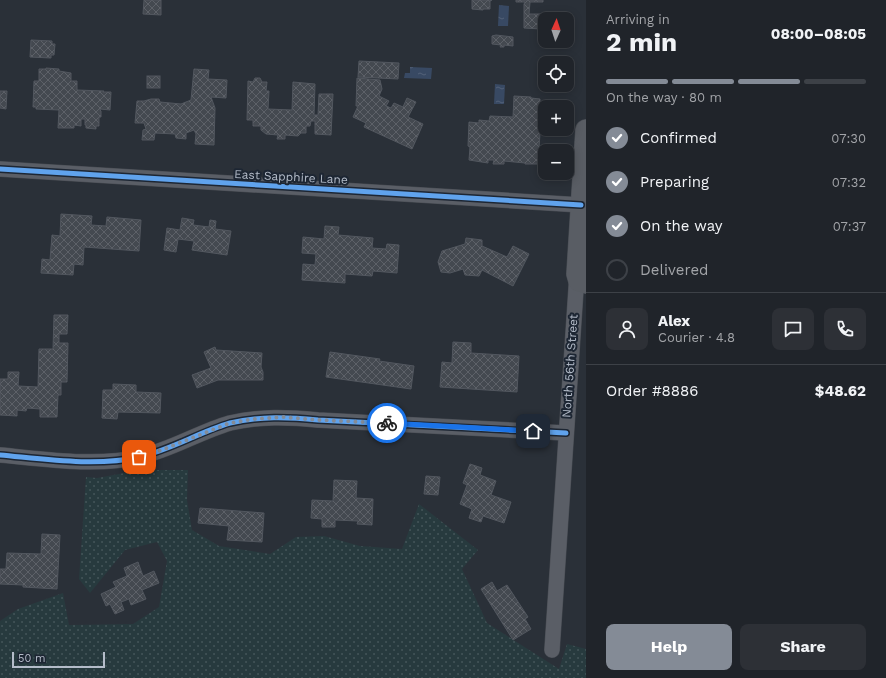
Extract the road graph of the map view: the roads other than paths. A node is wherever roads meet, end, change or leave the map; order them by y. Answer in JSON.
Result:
{"nodes":[{"id":1,"x":586,"y":130,"type":"edge"},
{"id":2,"x":0,"y":170,"type":"edge"},
{"id":3,"x":582,"y":205,"type":"junction"},
{"id":4,"x":581,"y":278,"type":"edge"},
{"id":5,"x":566,"y":433,"type":"junction"},
{"id":6,"x":0,"y":455,"type":"edge"},
{"id":7,"x":552,"y":650,"type":"dead end"}],
"edges":[{"from":1,"to":3,"type":"street","name":"North 56th Street"},
{"from":2,"to":3,"type":"street","name":"East Sapphire Lane"},
{"from":3,"to":4,"type":"street","name":"North 56th Street"},
{"from":4,"to":5,"type":"street","name":"North 56th Street"},
{"from":5,"to":6,"type":"street"},
{"from":5,"to":7,"type":"street","name":"North 56th Street"}]}
